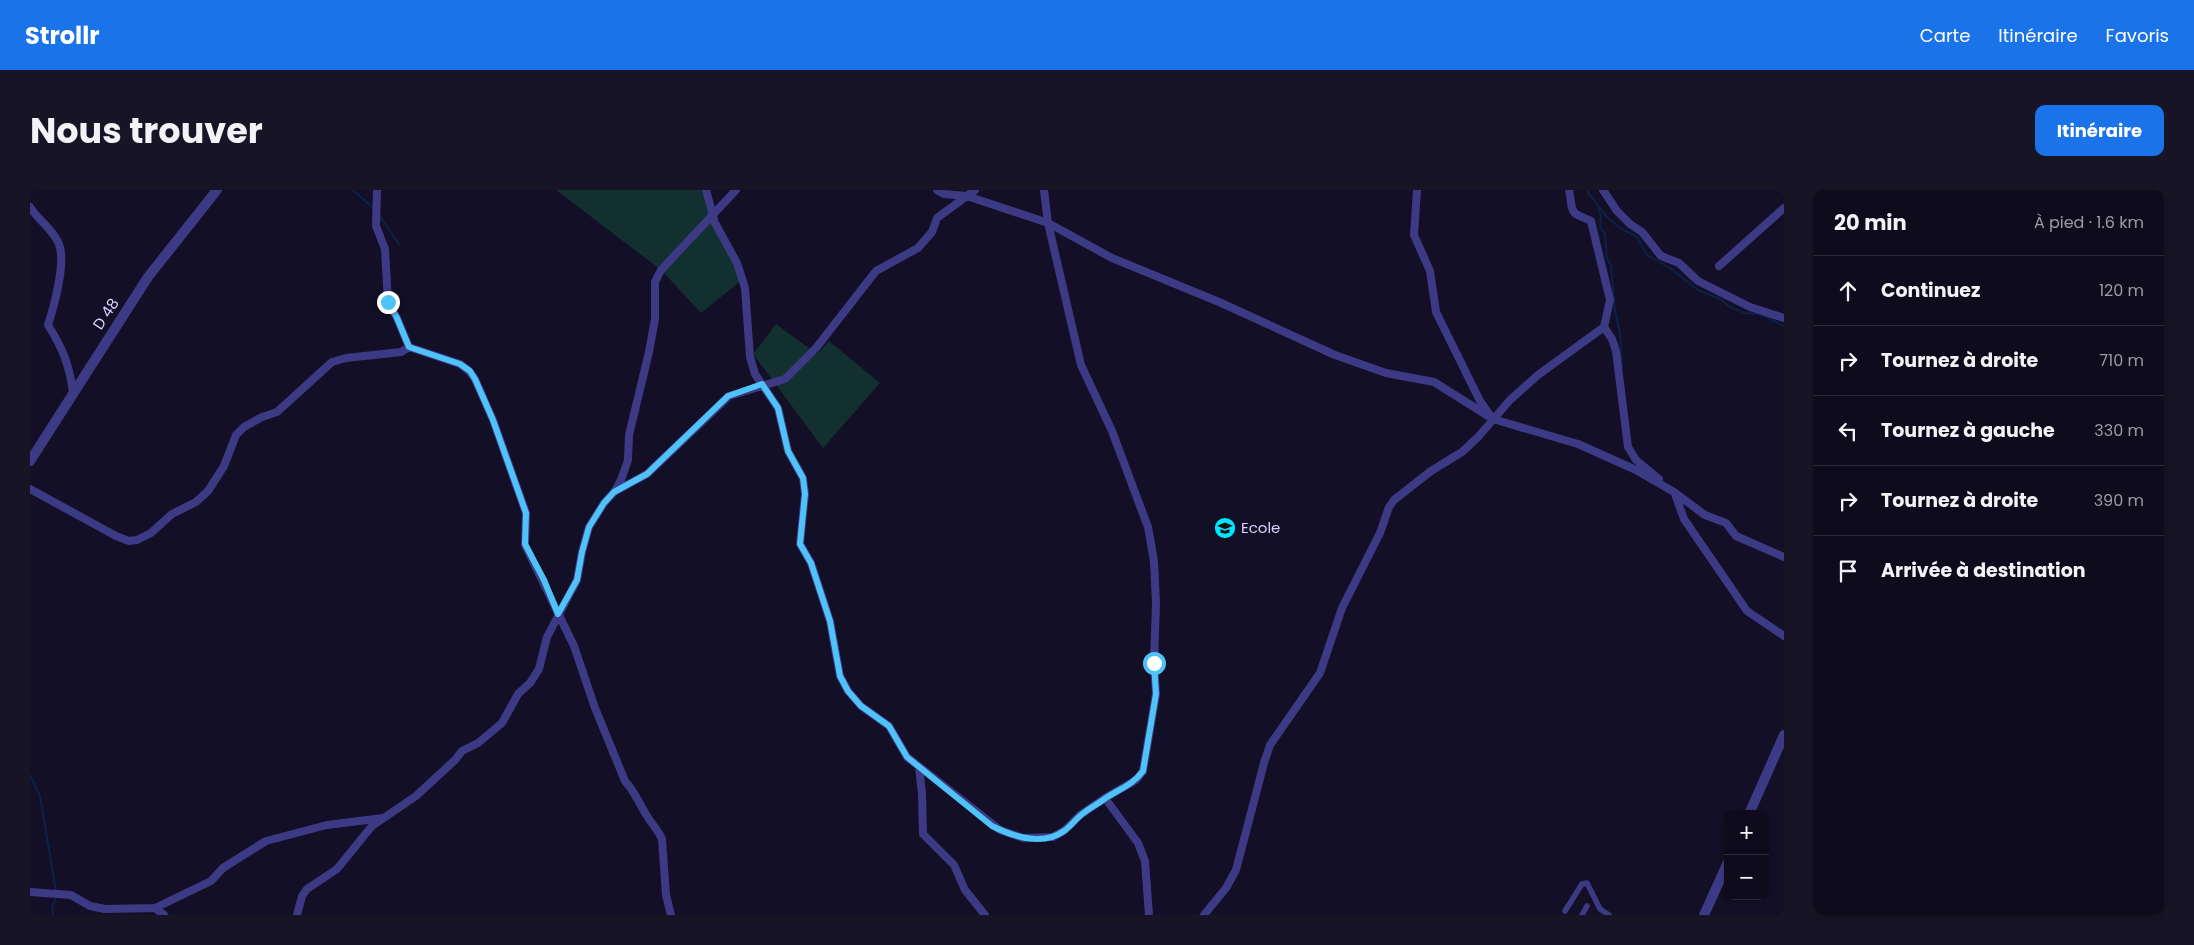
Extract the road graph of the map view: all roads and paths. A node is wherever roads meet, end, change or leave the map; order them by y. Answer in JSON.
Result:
{"nodes":[{"id":1,"x":217,"y":190,"type":"edge"},
{"id":2,"x":377,"y":190,"type":"edge"},
{"id":3,"x":706,"y":190,"type":"edge"},
{"id":4,"x":736,"y":190,"type":"edge"},
{"id":5,"x":938,"y":190,"type":"edge"},
{"id":6,"x":975,"y":190,"type":"edge"},
{"id":7,"x":1044,"y":190,"type":"edge"},
{"id":8,"x":1417,"y":190,"type":"edge"},
{"id":9,"x":1569,"y":190,"type":"edge"},
{"id":10,"x":1603,"y":190,"type":"edge"},
{"id":11,"x":967,"y":196,"type":"junction"},
{"id":12,"x":30,"y":207,"type":"edge"},
{"id":13,"x":1784,"y":208,"type":"edge"},
{"id":14,"x":713,"y":216,"type":"junction"},
{"id":15,"x":1048,"y":223,"type":"junction"},
{"id":16,"x":1719,"y":266,"type":"dead end"},
{"id":17,"x":1784,"y":318,"type":"edge"},
{"id":18,"x":1604,"y":327,"type":"junction"},
{"id":19,"x":409,"y":347,"type":"junction"},
{"id":20,"x":762,"y":384,"type":"junction"},
{"id":21,"x":73,"y":392,"type":"junction"},
{"id":22,"x":1493,"y":419,"type":"junction"},
{"id":23,"x":30,"y":461,"type":"edge"},
{"id":24,"x":30,"y":489,"type":"edge"},
{"id":25,"x":614,"y":492,"type":"junction"},
{"id":26,"x":1674,"y":492,"type":"junction"},
{"id":27,"x":1784,"y":557,"type":"edge"},
{"id":28,"x":558,"y":614,"type":"junction"},
{"id":29,"x":1784,"y":636,"type":"edge"},
{"id":30,"x":1784,"y":735,"type":"edge"},
{"id":31,"x":919,"y":767,"type":"junction"},
{"id":32,"x":1105,"y":798,"type":"junction"},
{"id":33,"x":1751,"y":810,"type":"edge"},
{"id":34,"x":383,"y":818,"type":"junction"},
{"id":35,"x":1724,"y":871,"type":"edge"},
{"id":36,"x":30,"y":892,"type":"edge"},
{"id":37,"x":1588,"y":906,"type":"dead end"},
{"id":38,"x":155,"y":908,"type":"junction"},
{"id":39,"x":1600,"y":909,"type":"junction"},
{"id":40,"x":1565,"y":911,"type":"dead end"},
{"id":41,"x":164,"y":915,"type":"edge"},
{"id":42,"x":298,"y":915,"type":"edge"},
{"id":43,"x":671,"y":915,"type":"edge"},
{"id":44,"x":985,"y":915,"type":"edge"},
{"id":45,"x":1149,"y":915,"type":"edge"},
{"id":46,"x":1204,"y":915,"type":"edge"},
{"id":47,"x":1582,"y":915,"type":"edge"},
{"id":48,"x":1596,"y":915,"type":"edge"},
{"id":49,"x":1610,"y":915,"type":"edge"},
{"id":50,"x":1704,"y":915,"type":"edge"}],
"edges":[{"from":1,"to":21,"type":"street","name":"D 48"},
{"from":2,"to":19,"type":"street"},
{"from":3,"to":14,"type":"street"},
{"from":4,"to":14,"type":"street"},
{"from":5,"to":11,"type":"street"},
{"from":6,"to":11,"type":"street"},
{"from":7,"to":15,"type":"street"},
{"from":8,"to":22,"type":"street"},
{"from":9,"to":18,"type":"street"},
{"from":10,"to":17,"type":"street"},
{"from":11,"to":15,"type":"street"},
{"from":11,"to":20,"type":"street"},
{"from":12,"to":21,"type":"street"},
{"from":13,"to":16,"type":"street"},
{"from":14,"to":20,"type":"street"},
{"from":14,"to":25,"type":"street"},
{"from":15,"to":22,"type":"street"},
{"from":15,"to":32,"type":"street"},
{"from":18,"to":22,"type":"street"},
{"from":18,"to":26,"type":"street"},
{"from":19,"to":24,"type":"street"},
{"from":19,"to":28,"type":"street"},
{"from":20,"to":25,"type":"street"},
{"from":20,"to":31,"type":"street"},
{"from":21,"to":23,"type":"street","name":"D 48"},
{"from":22,"to":26,"type":"street"},
{"from":22,"to":46,"type":"street"},
{"from":25,"to":28,"type":"street"},
{"from":26,"to":27,"type":"street"},
{"from":26,"to":29,"type":"street"},
{"from":28,"to":34,"type":"street"},
{"from":28,"to":43,"type":"street"},
{"from":30,"to":33,"type":"street"},
{"from":31,"to":32,"type":"street"},
{"from":31,"to":44,"type":"street"},
{"from":32,"to":45,"type":"street"},
{"from":34,"to":38,"type":"street"},
{"from":34,"to":42,"type":"street"},
{"from":35,"to":50,"type":"street"},
{"from":36,"to":38,"type":"street"},
{"from":37,"to":47,"type":"street"},
{"from":38,"to":41,"type":"street"},
{"from":39,"to":40,"type":"street"},
{"from":39,"to":48,"type":"street"},
{"from":39,"to":49,"type":"street"}]}
